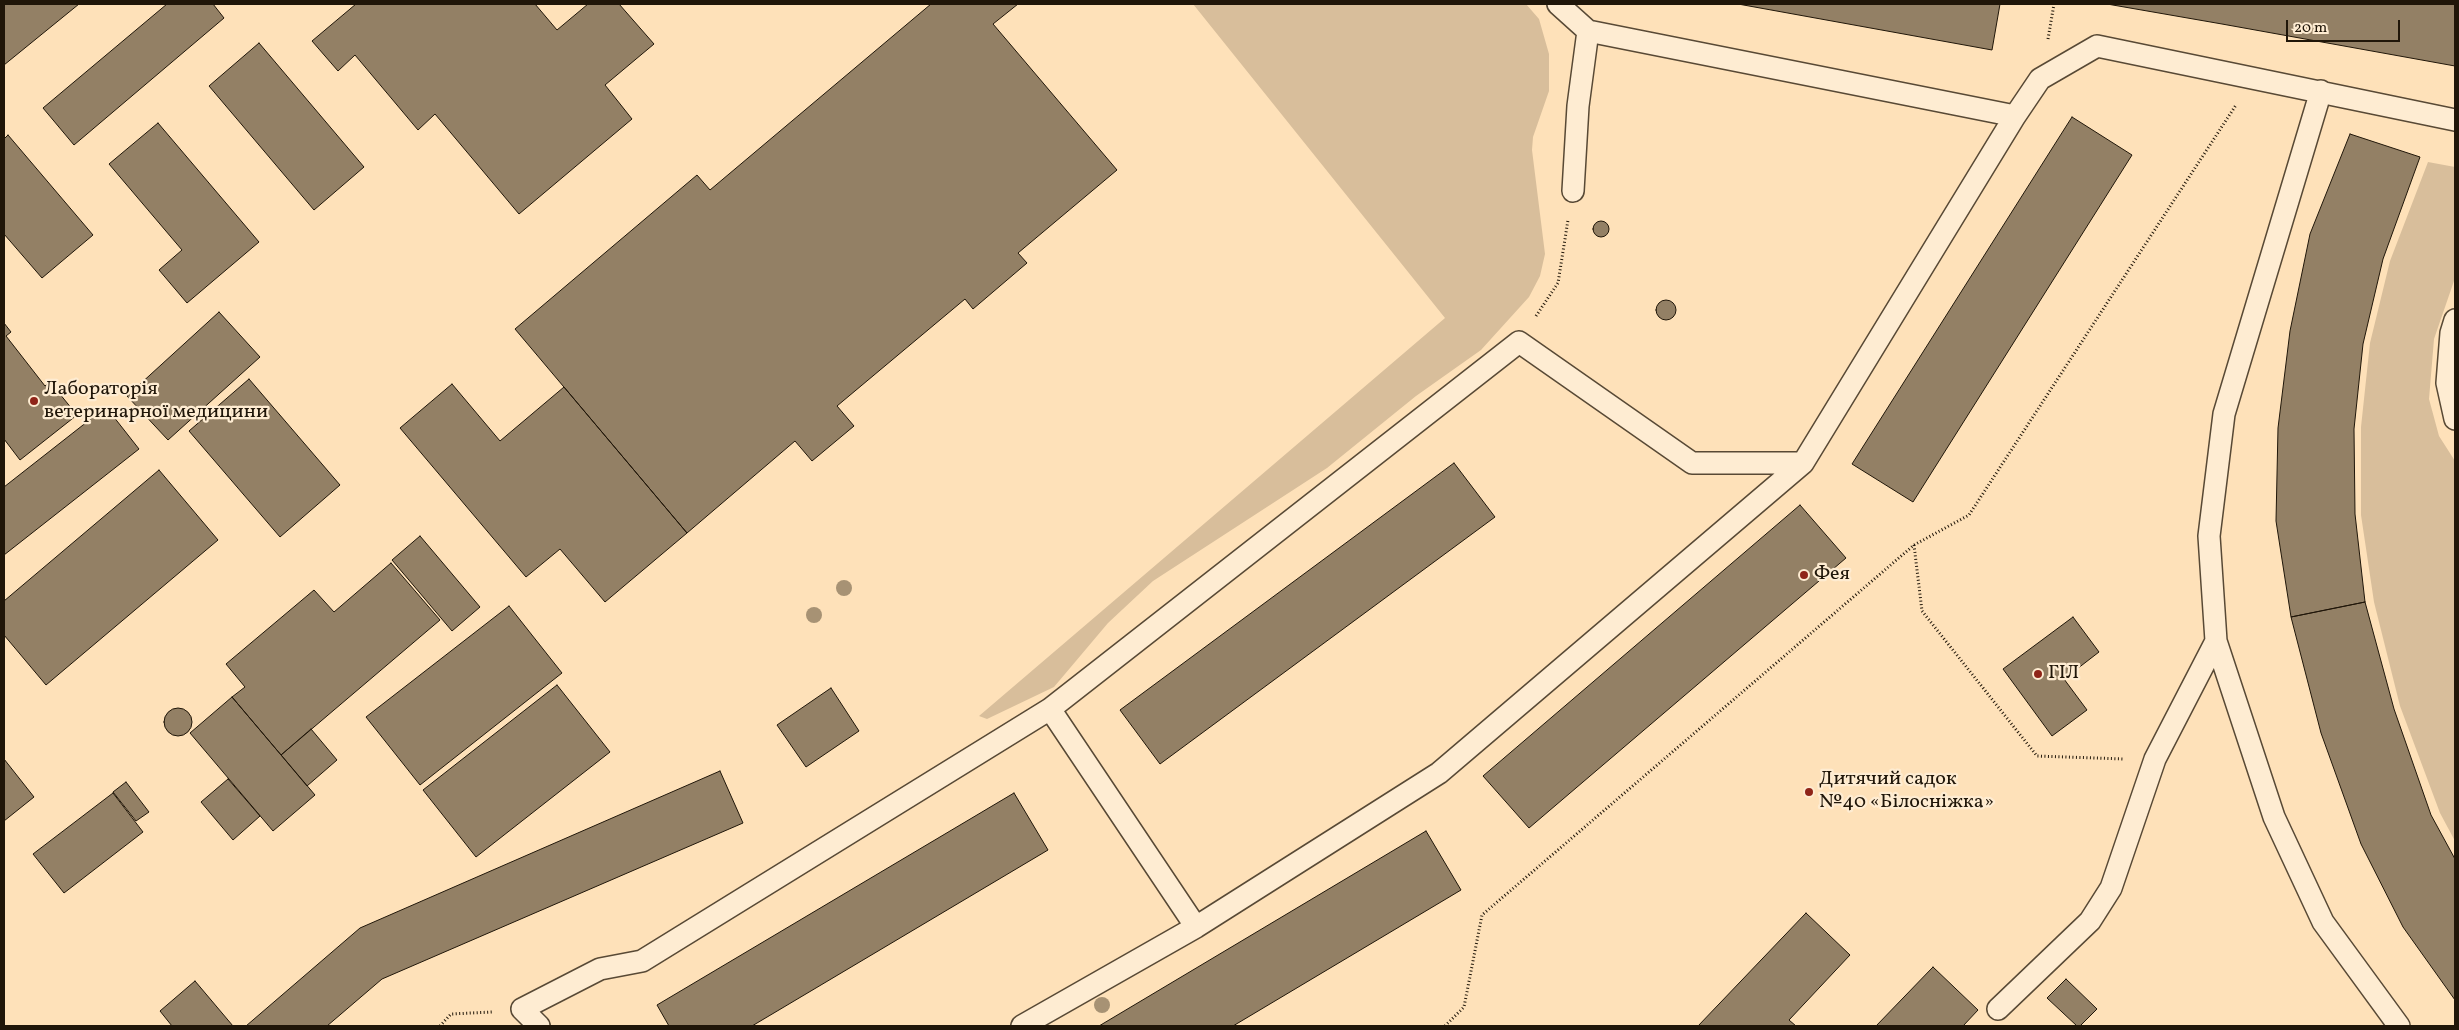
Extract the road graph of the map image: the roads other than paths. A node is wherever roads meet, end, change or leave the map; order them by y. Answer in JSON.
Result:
{"nodes":[{"id":1,"x":1558,"y":4,"type":"edge"},
{"id":2,"x":1588,"y":31,"type":"junction"},
{"id":3,"x":2321,"y":91,"type":"junction"},
{"id":4,"x":2015,"y":116,"type":"junction"},
{"id":5,"x":2455,"y":120,"type":"edge"},
{"id":6,"x":1573,"y":190,"type":"road end"},
{"id":7,"x":2455,"y":320,"type":"edge"},
{"id":8,"x":2455,"y":419,"type":"edge"},
{"id":9,"x":1803,"y":463,"type":"junction"},
{"id":10,"x":2216,"y":640,"type":"junction"},
{"id":11,"x":1050,"y":709,"type":"junction"},
{"id":12,"x":1196,"y":928,"type":"junction"},
{"id":13,"x":1998,"y":1009,"type":"dead end"},
{"id":14,"x":539,"y":1026,"type":"edge"},
{"id":15,"x":1022,"y":1026,"type":"edge"},
{"id":16,"x":2399,"y":1026,"type":"edge"}],
"edges":[{"from":1,"to":2,"type":"lane"},
{"from":2,"to":4,"type":"lane"},
{"from":2,"to":6,"type":"lane"},
{"from":3,"to":4,"type":"lane"},
{"from":3,"to":5,"type":"lane"},
{"from":3,"to":10,"type":"lane"},
{"from":4,"to":9,"type":"lane"},
{"from":7,"to":8,"type":"lane"},
{"from":9,"to":11,"type":"lane"},
{"from":9,"to":12,"type":"lane"},
{"from":10,"to":13,"type":"lane"},
{"from":10,"to":16,"type":"lane"},
{"from":11,"to":12,"type":"lane"},
{"from":11,"to":14,"type":"lane"},
{"from":12,"to":15,"type":"lane"}]}
